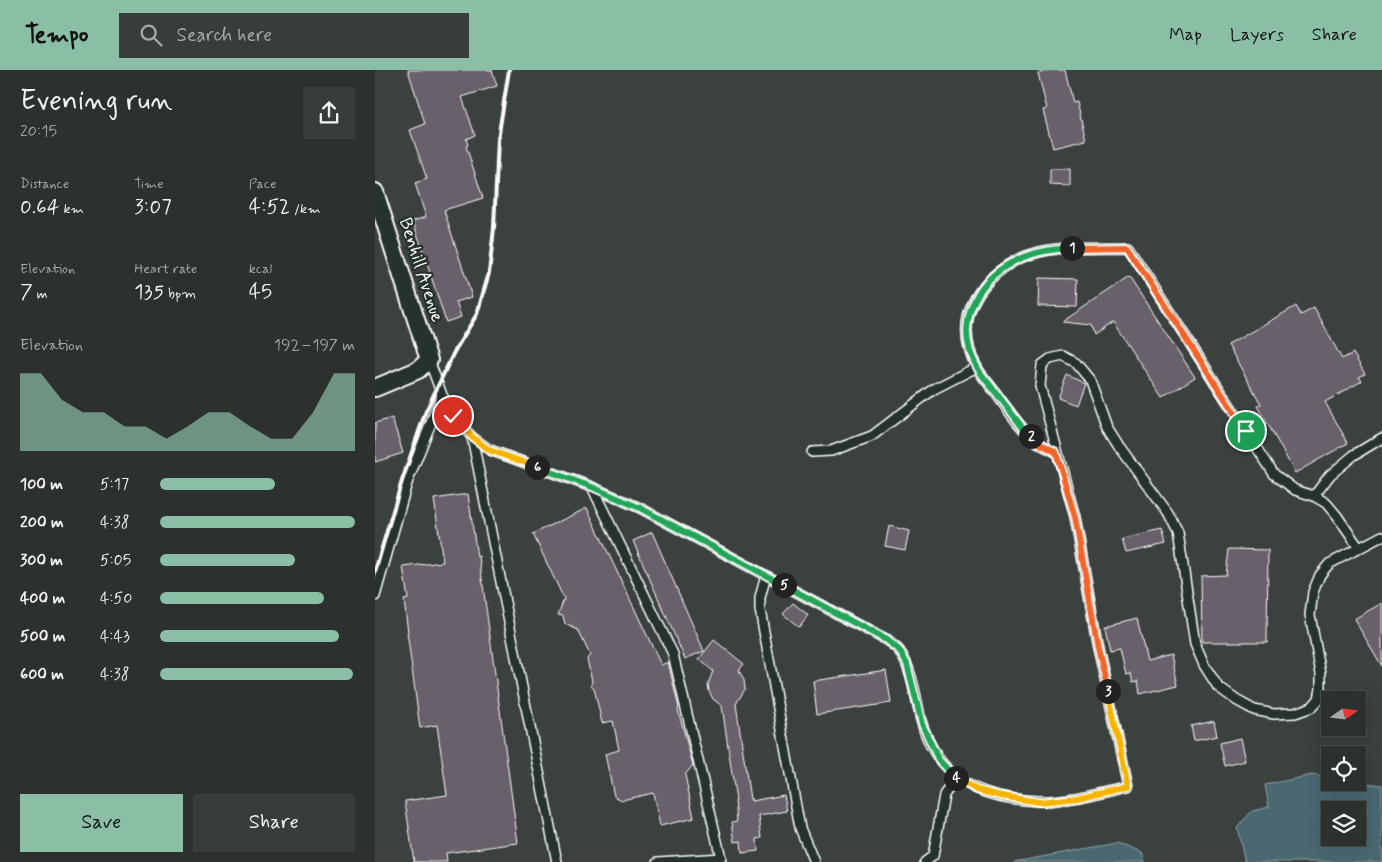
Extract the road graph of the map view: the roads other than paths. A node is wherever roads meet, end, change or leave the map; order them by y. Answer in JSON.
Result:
{"nodes":[{"id":1,"x":375,"y":192,"type":"edge"},
{"id":2,"x":429,"y":360,"type":"junction"},
{"id":3,"x":977,"y":367,"type":"junction"},
{"id":4,"x":375,"y":388,"type":"edge"},
{"id":5,"x":442,"y":395,"type":"junction"},
{"id":6,"x":472,"y":437,"type":"junction"},
{"id":7,"x":1382,"y":438,"type":"edge"},
{"id":8,"x":813,"y":452,"type":"dead end"},
{"id":9,"x":1056,"y":452,"type":"junction"},
{"id":10,"x":592,"y":487,"type":"junction"},
{"id":11,"x":1314,"y":496,"type":"junction"},
{"id":12,"x":1382,"y":536,"type":"edge"},
{"id":13,"x":1359,"y":548,"type":"junction"},
{"id":14,"x":766,"y":575,"type":"junction"},
{"id":15,"x":375,"y":596,"type":"edge"},
{"id":16,"x":956,"y":778,"type":"junction"},
{"id":17,"x":557,"y":862,"type":"edge"},
{"id":18,"x":658,"y":862,"type":"edge"},
{"id":19,"x":814,"y":862,"type":"edge"},
{"id":20,"x":925,"y":862,"type":"edge"}],
"edges":[{"from":1,"to":2,"type":"street","name":"Benhill Avenue"},
{"from":2,"to":4,"type":"street"},
{"from":2,"to":5,"type":"lane"},
{"from":3,"to":8,"type":"lane"},
{"from":3,"to":9,"type":"lane"},
{"from":3,"to":11,"type":"lane"},
{"from":5,"to":6,"type":"lane"},
{"from":5,"to":15,"type":"lane"},
{"from":6,"to":10,"type":"lane"},
{"from":6,"to":17,"type":"lane"},
{"from":7,"to":11,"type":"lane"},
{"from":9,"to":13,"type":"lane"},
{"from":9,"to":16,"type":"lane"},
{"from":10,"to":14,"type":"lane"},
{"from":10,"to":18,"type":"lane"},
{"from":11,"to":13,"type":"lane"},
{"from":12,"to":13,"type":"lane"},
{"from":14,"to":16,"type":"lane"},
{"from":14,"to":19,"type":"lane"},
{"from":16,"to":20,"type":"lane"}]}
